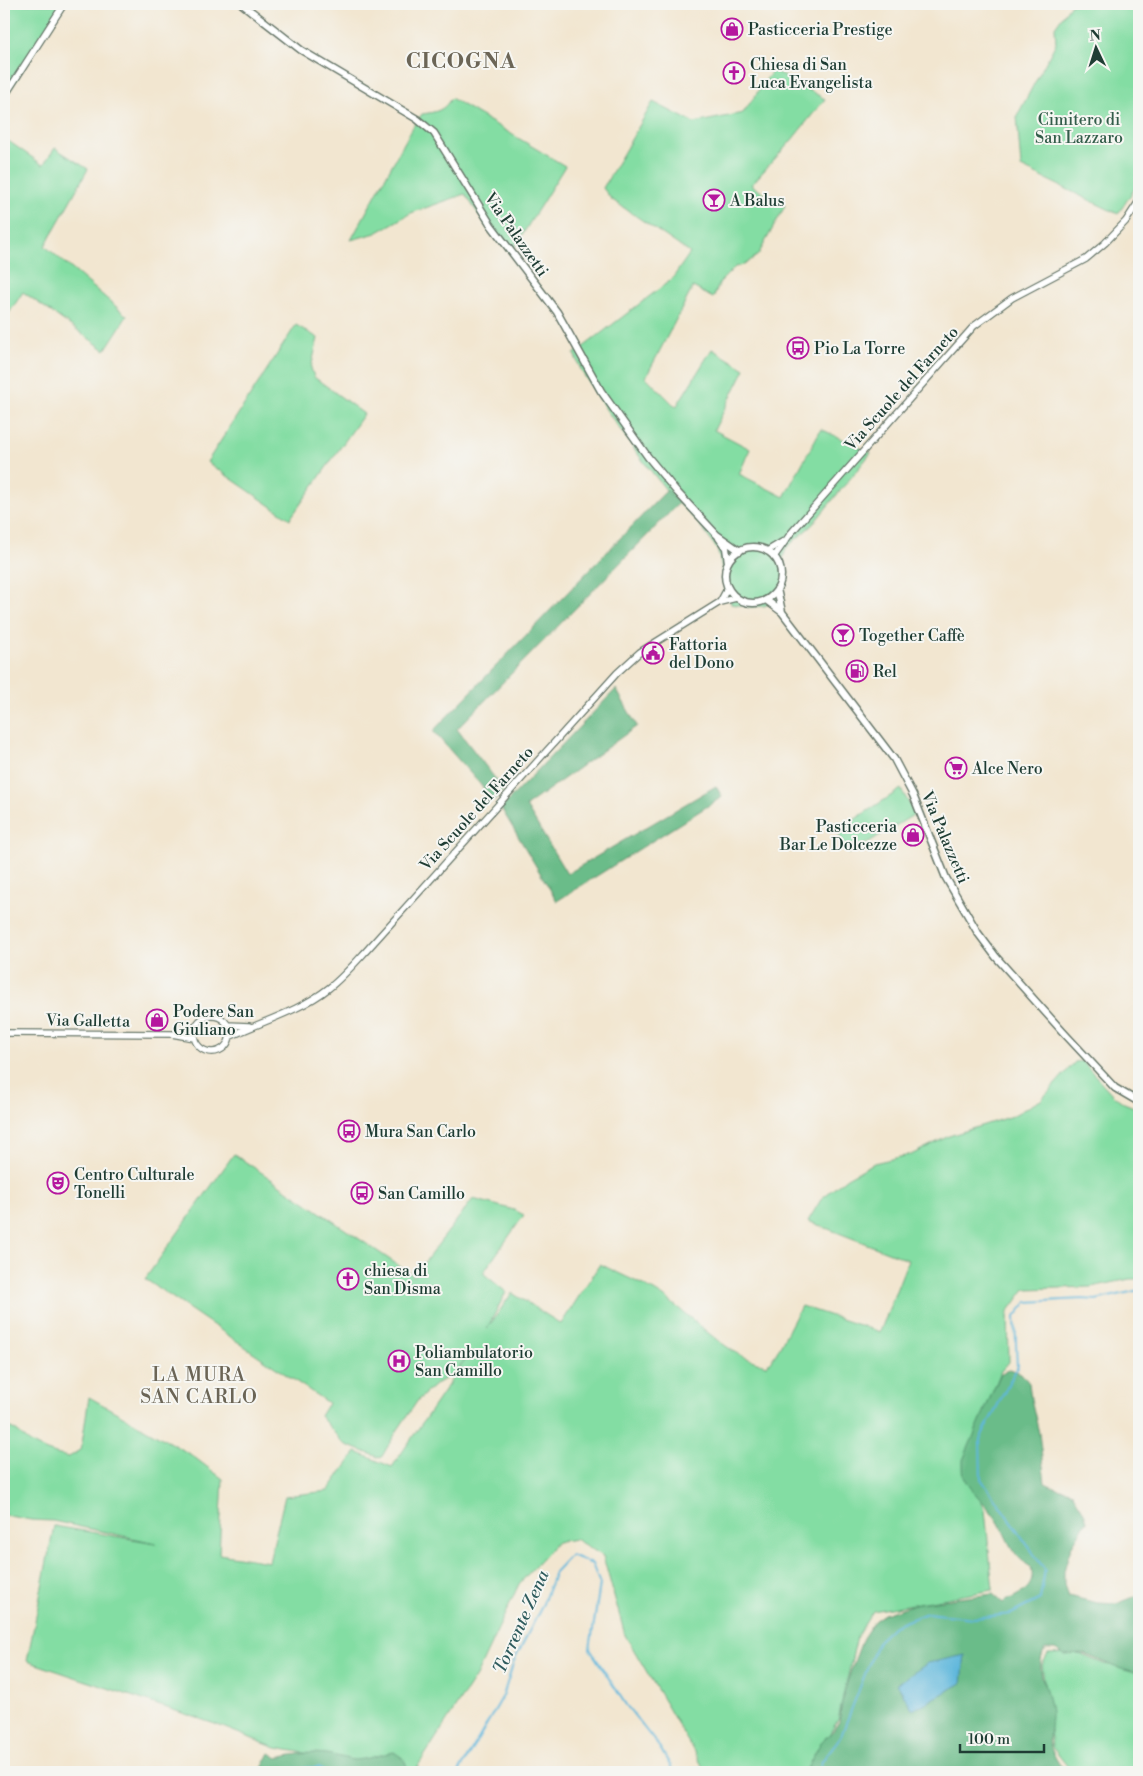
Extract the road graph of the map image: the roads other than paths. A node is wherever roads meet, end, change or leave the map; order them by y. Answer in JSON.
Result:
{"nodes":[{"id":1,"x":64,"y":4,"type":"edge"},
{"id":2,"x":242,"y":4,"type":"edge"},
{"id":3,"x":4,"y":97,"type":"edge"},
{"id":4,"x":1139,"y":201,"type":"edge"},
{"id":5,"x":718,"y":535,"type":"junction"},
{"id":6,"x":784,"y":541,"type":"junction"},
{"id":7,"x":740,"y":550,"type":"junction"},
{"id":8,"x":767,"y":551,"type":"junction"},
{"id":9,"x":774,"y":556,"type":"junction"},
{"id":10,"x":728,"y":562,"type":"junction"},
{"id":11,"x":727,"y":589,"type":"junction"},
{"id":12,"x":777,"y":589,"type":"junction"},
{"id":13,"x":736,"y":598,"type":"junction"},
{"id":14,"x":766,"y":600,"type":"junction"},
{"id":15,"x":720,"y":602,"type":"junction"},
{"id":16,"x":782,"y":612,"type":"junction"},
{"id":17,"x":227,"y":1025,"type":"junction"},
{"id":18,"x":196,"y":1026,"type":"junction"},
{"id":19,"x":251,"y":1026,"type":"junction"},
{"id":20,"x":4,"y":1033,"type":"edge"},
{"id":21,"x":172,"y":1034,"type":"junction"},
{"id":22,"x":229,"y":1037,"type":"junction"},
{"id":23,"x":194,"y":1038,"type":"junction"},
{"id":24,"x":1139,"y":1102,"type":"edge"}],
"edges":[{"from":1,"to":3,"type":"street"},
{"from":2,"to":5,"type":"main road","name":"Via Palazzetti"},
{"from":4,"to":6,"type":"street","name":"Via Scuole del Farneto"},
{"from":5,"to":7,"type":"main road","name":"Via Palazzetti"},
{"from":5,"to":10,"type":"main road","name":"Via Palazzetti"},
{"from":6,"to":8,"type":"street","name":"Via Scuole del Farneto"},
{"from":6,"to":9,"type":"street","name":"Via Scuole del Farneto"},
{"from":7,"to":8,"type":"main road"},
{"from":7,"to":10,"type":"main road"},
{"from":8,"to":9,"type":"main road"},
{"from":9,"to":12,"type":"main road","name":"Via Palazzetti"},
{"from":10,"to":11,"type":"main road","name":"Via Palazzetti"},
{"from":11,"to":13,"type":"main road"},
{"from":11,"to":15,"type":"street","name":"Via Scuole del Farneto"},
{"from":12,"to":14,"type":"main road"},
{"from":12,"to":16,"type":"main road","name":"Via Palazzetti"},
{"from":13,"to":14,"type":"main road"},
{"from":13,"to":15,"type":"street","name":"Via Scuole del Farneto"},
{"from":14,"to":16,"type":"main road","name":"Via Palazzetti"},
{"from":15,"to":19,"type":"street","name":"Via Scuole del Farneto"},
{"from":16,"to":24,"type":"main road","name":"Via Palazzetti"},
{"from":17,"to":18,"type":"street"},
{"from":17,"to":19,"type":"street","name":"Via Scuole del Farneto"},
{"from":17,"to":22,"type":"street"},
{"from":18,"to":21,"type":"street","name":"Via Galletta"},
{"from":18,"to":23,"type":"street"},
{"from":19,"to":22,"type":"street","name":"Via Scuole del Farneto"},
{"from":20,"to":21,"type":"street","name":"Via Galletta"},
{"from":21,"to":23,"type":"street","name":"Via Galletta"},
{"from":22,"to":23,"type":"street"}]}
